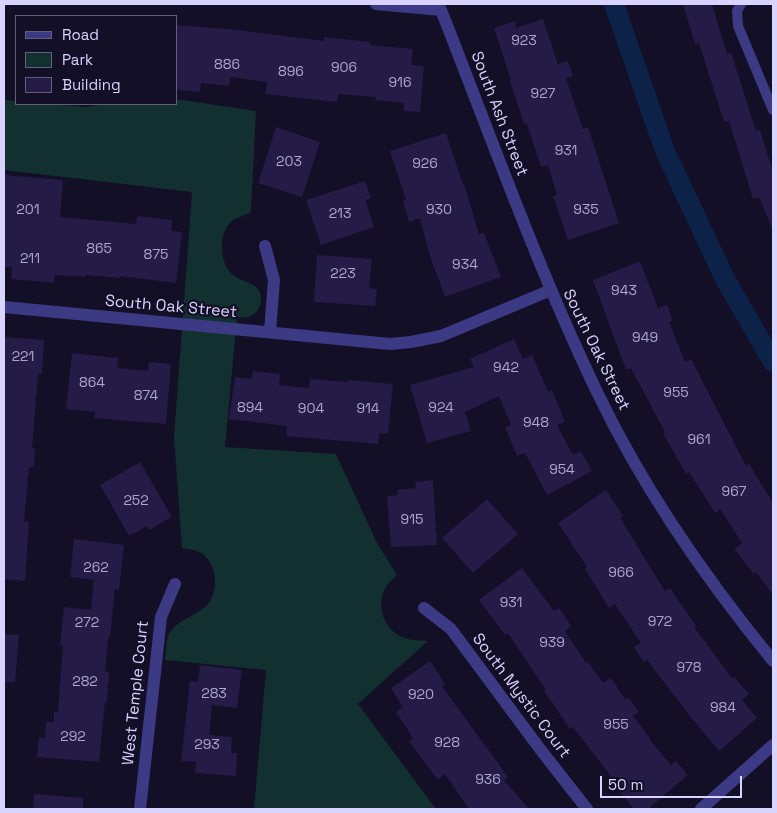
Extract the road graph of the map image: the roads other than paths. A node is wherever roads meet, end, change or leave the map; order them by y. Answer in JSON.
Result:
{"nodes":[{"id":1,"x":376,"y":4,"type":"edge"},
{"id":2,"x":740,"y":4,"type":"edge"},
{"id":3,"x":773,"y":110,"type":"edge"},
{"id":4,"x":265,"y":246,"type":"dead end"},
{"id":5,"x":551,"y":290,"type":"junction"},
{"id":6,"x":4,"y":307,"type":"edge"},
{"id":7,"x":270,"y":332,"type":"junction"},
{"id":8,"x":175,"y":584,"type":"dead end"},
{"id":9,"x":424,"y":608,"type":"dead end"},
{"id":10,"x":773,"y":661,"type":"edge"},
{"id":11,"x":773,"y":745,"type":"edge"},
{"id":12,"x":140,"y":809,"type":"edge"},
{"id":13,"x":587,"y":809,"type":"edge"},
{"id":14,"x":701,"y":809,"type":"edge"}],
"edges":[{"from":1,"to":5,"type":"street","name":"South Ash Street"},
{"from":2,"to":3,"type":"lane"},
{"from":4,"to":7,"type":"street"},
{"from":5,"to":7,"type":"street","name":"South Oak Street"},
{"from":5,"to":10,"type":"street","name":"South Oak Street"},
{"from":6,"to":7,"type":"street","name":"South Oak Street"},
{"from":8,"to":12,"type":"street","name":"West Temple Court"},
{"from":9,"to":13,"type":"street","name":"South Mystic Court"},
{"from":11,"to":14,"type":"street"}]}
